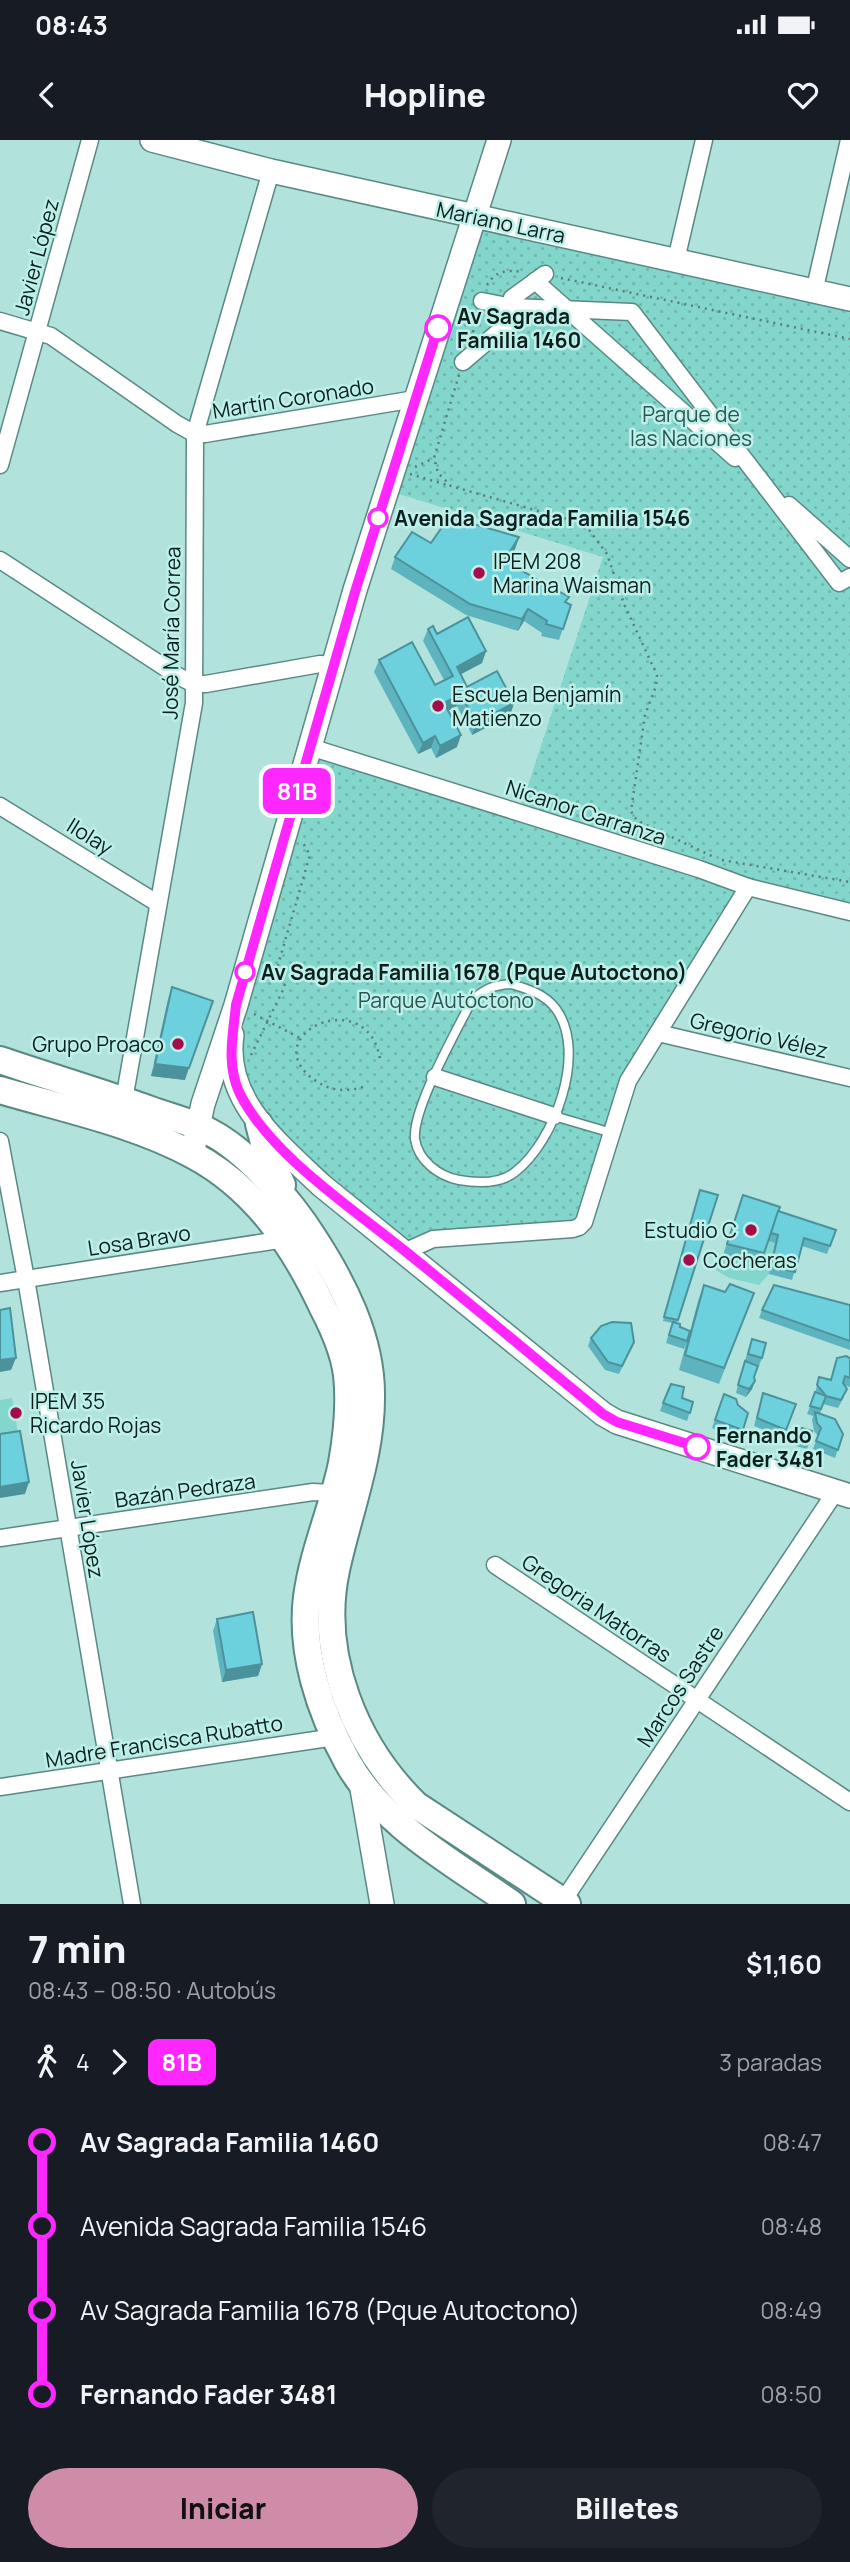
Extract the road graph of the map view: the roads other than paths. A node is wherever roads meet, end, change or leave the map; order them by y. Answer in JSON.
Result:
{"nodes":[{"id":1,"x":90,"y":140,"type":"edge"},
{"id":2,"x":152,"y":140,"type":"edge"},
{"id":3,"x":499,"y":140,"type":"edge"},
{"id":4,"x":704,"y":140,"type":"edge"},
{"id":5,"x":849,"y":140,"type":"edge"},
{"id":6,"x":271,"y":171,"type":"junction"},
{"id":7,"x":474,"y":216,"type":"junction"},
{"id":8,"x":676,"y":260,"type":"junction"},
{"id":9,"x":814,"y":292,"type":"junction"},
{"id":10,"x":850,"y":299,"type":"edge"},
{"id":11,"x":482,"y":301,"type":"road end"},
{"id":12,"x":512,"y":307,"type":"junction"},
{"id":13,"x":566,"y":309,"type":"junction"},
{"id":14,"x":0,"y":321,"type":"edge"},
{"id":15,"x":38,"y":332,"type":"junction"},
{"id":16,"x":463,"y":362,"type":"road end"},
{"id":17,"x":415,"y":399,"type":"junction"},
{"id":18,"x":195,"y":434,"type":"junction"},
{"id":19,"x":0,"y":465,"type":"edge"},
{"id":20,"x":762,"y":481,"type":"junction"},
{"id":21,"x":850,"y":559,"type":"edge"},
{"id":22,"x":0,"y":560,"type":"edge"},
{"id":23,"x":850,"y":577,"type":"edge"},
{"id":24,"x":334,"y":665,"type":"junction"},
{"id":25,"x":194,"y":684,"type":"junction"},
{"id":26,"x":310,"y":747,"type":"junction"},
{"id":27,"x":0,"y":806,"type":"edge"},
{"id":28,"x":748,"y":887,"type":"junction"},
{"id":29,"x":157,"y":902,"type":"junction"},
{"id":30,"x":850,"y":912,"type":"edge"},
{"id":31,"x":236,"y":1005,"type":"junction"},
{"id":32,"x":658,"y":1032,"type":"junction"},
{"id":33,"x":0,"y":1060,"type":"edge"},
{"id":34,"x":435,"y":1077,"type":"junction"},
{"id":35,"x":850,"y":1078,"type":"edge"},
{"id":36,"x":0,"y":1090,"type":"edge"},
{"id":37,"x":124,"y":1100,"type":"junction"},
{"id":38,"x":554,"y":1116,"type":"junction"},
{"id":39,"x":205,"y":1129,"type":"junction"},
{"id":40,"x":612,"y":1133,"type":"junction"},
{"id":41,"x":262,"y":1135,"type":"junction"},
{"id":42,"x":0,"y":1141,"type":"edge"},
{"id":43,"x":192,"y":1154,"type":"junction"},
{"id":44,"x":289,"y":1202,"type":"junction"},
{"id":45,"x":285,"y":1240,"type":"junction"},
{"id":46,"x":405,"y":1251,"type":"junction"},
{"id":47,"x":26,"y":1279,"type":"junction"},
{"id":48,"x":0,"y":1283,"type":"edge"},
{"id":49,"x":334,"y":1493,"type":"junction"},
{"id":50,"x":843,"y":1493,"type":"edge"},
{"id":51,"x":68,"y":1528,"type":"junction"},
{"id":52,"x":0,"y":1538,"type":"edge"},
{"id":53,"x":495,"y":1565,"type":"dead end"},
{"id":54,"x":696,"y":1700,"type":"junction"},
{"id":55,"x":335,"y":1737,"type":"junction"},
{"id":56,"x":109,"y":1769,"type":"junction"},
{"id":57,"x":361,"y":1783,"type":"junction"},
{"id":58,"x":0,"y":1787,"type":"edge"},
{"id":59,"x":850,"y":1801,"type":"edge"},
{"id":60,"x":517,"y":1872,"type":"junction"},
{"id":61,"x":563,"y":1903,"type":"edge"},
{"id":62,"x":132,"y":1904,"type":"edge"},
{"id":63,"x":382,"y":1904,"type":"edge"},
{"id":64,"x":512,"y":1904,"type":"edge"},
{"id":65,"x":522,"y":1904,"type":"edge"}],
"edges":[{"from":1,"to":15,"type":"street","name":"Javier López"},
{"from":2,"to":6,"type":"main road","name":"Mariano Larra"},
{"from":3,"to":7,"type":"main road"},
{"from":4,"to":8,"type":"street"},
{"from":5,"to":9,"type":"street"},
{"from":6,"to":7,"type":"main road","name":"Mariano Larra"},
{"from":6,"to":18,"type":"street","name":"José María Correa"},
{"from":7,"to":8,"type":"main road","name":"Mariano Larra"},
{"from":7,"to":17,"type":"main road"},
{"from":8,"to":9,"type":"main road","name":"Mariano Larra"},
{"from":9,"to":10,"type":"main road","name":"Mariano Larra"},
{"from":11,"to":12,"type":"street"},
{"from":12,"to":13,"type":"street"},
{"from":12,"to":13,"type":"street"},
{"from":12,"to":16,"type":"street"},
{"from":13,"to":20,"type":"street"},
{"from":13,"to":20,"type":"street"},
{"from":14,"to":15,"type":"street","name":"Martín Coronado"},
{"from":15,"to":18,"type":"street","name":"Martín Coronado"},
{"from":15,"to":19,"type":"street","name":"Javier López"},
{"from":17,"to":18,"type":"street","name":"Martín Coronado"},
{"from":17,"to":24,"type":"main road"},
{"from":18,"to":25,"type":"street","name":"José María Correa"},
{"from":20,"to":21,"type":"street"},
{"from":20,"to":23,"type":"street"},
{"from":22,"to":25,"type":"street"},
{"from":24,"to":25,"type":"street"},
{"from":24,"to":26,"type":"main road"},
{"from":25,"to":29,"type":"street","name":"José María Correa"},
{"from":26,"to":28,"type":"street","name":"Nicanor Carranza"},
{"from":26,"to":31,"type":"main road"},
{"from":27,"to":29,"type":"street","name":"Ilolay"},
{"from":28,"to":30,"type":"street","name":"Nicanor Carranza"},
{"from":28,"to":32,"type":"street"},
{"from":29,"to":37,"type":"street","name":"José María Correa"},
{"from":31,"to":39,"type":"main road"},
{"from":31,"to":41,"type":"main road"},
{"from":32,"to":35,"type":"street","name":"Gregorio Vélez"},
{"from":32,"to":40,"type":"street"},
{"from":33,"to":37,"type":"main road"},
{"from":34,"to":38,"type":"street"},
{"from":34,"to":38,"type":"lane"},
{"from":34,"to":38,"type":"lane"},
{"from":36,"to":43,"type":"main road"},
{"from":37,"to":39,"type":"main road"},
{"from":38,"to":40,"type":"lane"},
{"from":39,"to":41,"type":"main road"},
{"from":39,"to":43,"type":"main road"},
{"from":39,"to":44,"type":"main road"},
{"from":40,"to":46,"type":"street"},
{"from":41,"to":44,"type":"main road"},
{"from":41,"to":46,"type":"main road"},
{"from":42,"to":47,"type":"street","name":"Javier López"},
{"from":43,"to":45,"type":"main road"},
{"from":44,"to":60,"type":"main road"},
{"from":45,"to":47,"type":"street","name":"Losa Bravo"},
{"from":45,"to":49,"type":"main road"},
{"from":46,"to":50,"type":"main road"},
{"from":47,"to":48,"type":"street","name":"Losa Bravo"},
{"from":47,"to":51,"type":"street","name":"Javier López"},
{"from":49,"to":51,"type":"street","name":"Bazán Pedraza"},
{"from":49,"to":55,"type":"main road"},
{"from":50,"to":54,"type":"street","name":"Marcos Sastre"},
{"from":51,"to":52,"type":"street","name":"Bazán Pedraza"},
{"from":51,"to":56,"type":"street","name":"Javier López"},
{"from":53,"to":54,"type":"street","name":"Gregoria Matorras"},
{"from":54,"to":59,"type":"street","name":"Gregoria Matorras"},
{"from":54,"to":61,"type":"street","name":"Marcos Sastre"},
{"from":55,"to":56,"type":"street","name":"Madre Francisca Rubatto"},
{"from":55,"to":57,"type":"main road"},
{"from":56,"to":58,"type":"street","name":"Madre Francisca Rubatto"},
{"from":56,"to":62,"type":"street","name":"Javier López"},
{"from":57,"to":63,"type":"main road"},
{"from":57,"to":64,"type":"main road"},
{"from":60,"to":61,"type":"main road"},
{"from":60,"to":65,"type":"main road"}]}
